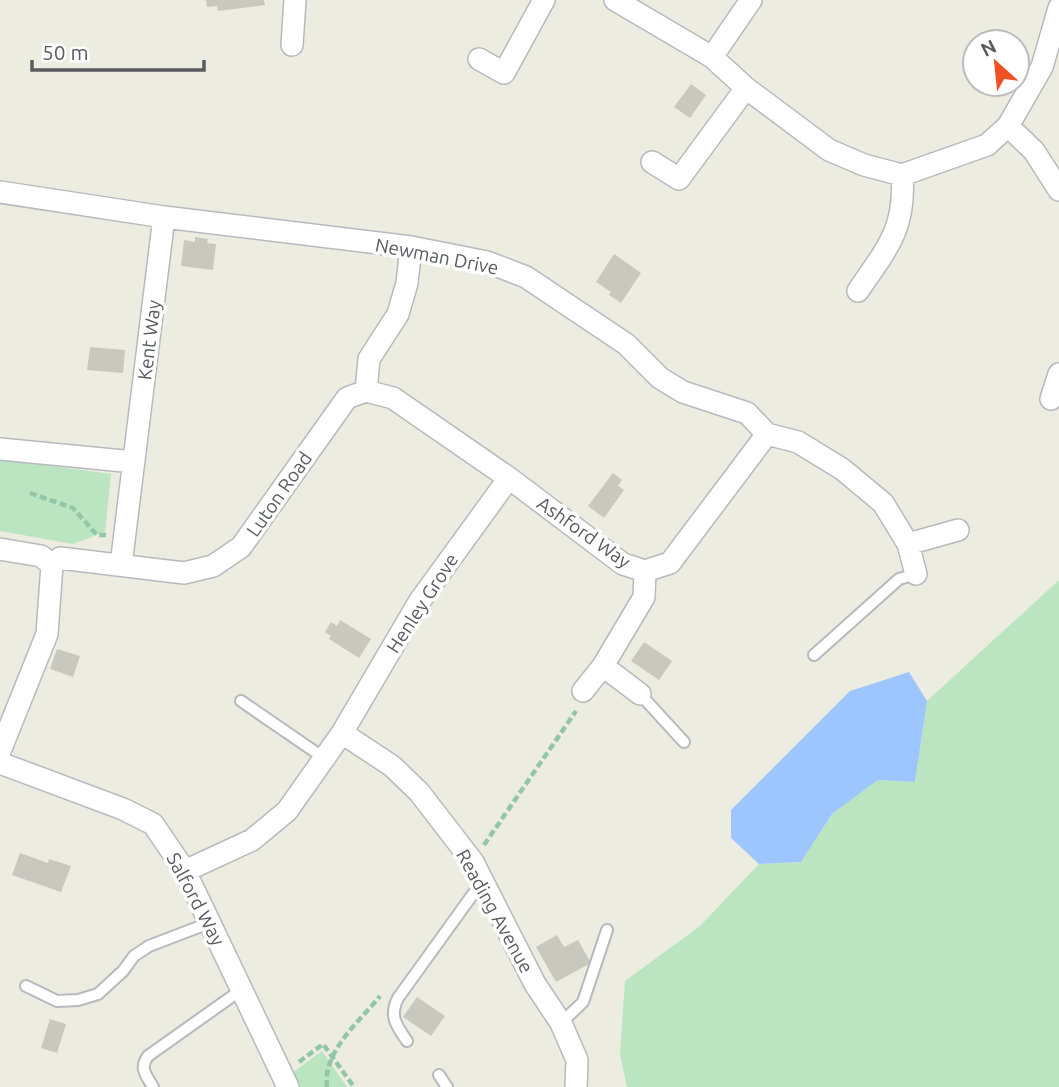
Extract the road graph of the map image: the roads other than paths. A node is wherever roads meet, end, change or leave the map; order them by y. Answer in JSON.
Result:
{"nodes":[{"id":1,"x":295,"y":0,"type":"edge"},
{"id":2,"x":544,"y":0,"type":"edge"},
{"id":3,"x":615,"y":0,"type":"edge"},
{"id":4,"x":751,"y":0,"type":"edge"},
{"id":5,"x":1059,"y":8,"type":"edge"},
{"id":6,"x":292,"y":45,"type":"dead end"},
{"id":7,"x":712,"y":57,"type":"junction"},
{"id":8,"x":479,"y":60,"type":"dead end"},
{"id":9,"x":746,"y":88,"type":"junction"},
{"id":10,"x":1008,"y":126,"type":"junction"},
{"id":11,"x":652,"y":162,"type":"dead end"},
{"id":12,"x":902,"y":175,"type":"junction"},
{"id":13,"x":1059,"y":190,"type":"edge"},
{"id":14,"x":0,"y":192,"type":"edge"},
{"id":15,"x":164,"y":217,"type":"junction"},
{"id":16,"x":411,"y":247,"type":"junction"},
{"id":17,"x":858,"y":290,"type":"dead end"},
{"id":18,"x":1059,"y":374,"type":"edge"},
{"id":19,"x":366,"y":391,"type":"junction"},
{"id":20,"x":1051,"y":399,"type":"dead end"},
{"id":21,"x":767,"y":434,"type":"junction"},
{"id":22,"x":0,"y":449,"type":"edge"},
{"id":23,"x":134,"y":462,"type":"junction"},
{"id":24,"x":509,"y":478,"type":"junction"},
{"id":25,"x":958,"y":530,"type":"dead end"},
{"id":26,"x":908,"y":544,"type":"junction"},
{"id":27,"x":0,"y":549,"type":"edge"},
{"id":28,"x":52,"y":565,"type":"junction"},
{"id":29,"x":121,"y":565,"type":"junction"},
{"id":30,"x":645,"y":571,"type":"junction"},
{"id":31,"x":916,"y":574,"type":"joint"},
{"id":32,"x":814,"y":655,"type":"dead end"},
{"id":33,"x":603,"y":666,"type":"junction"},
{"id":34,"x":583,"y":691,"type":"road end"},
{"id":35,"x":640,"y":694,"type":"joint"},
{"id":36,"x":240,"y":701,"type":"dead end"},
{"id":37,"x":342,"y":733,"type":"junction"},
{"id":38,"x":684,"y":742,"type":"dead end"},
{"id":39,"x":0,"y":751,"type":"edge"},
{"id":40,"x":324,"y":758,"type":"junction"},
{"id":41,"x":0,"y":763,"type":"edge"},
{"id":42,"x":185,"y":871,"type":"junction"},
{"id":43,"x":485,"y":886,"type":"junction"},
{"id":44,"x":209,"y":923,"type":"junction"},
{"id":45,"x":607,"y":930,"type":"dead end"},
{"id":46,"x":26,"y":986,"type":"dead end"},
{"id":47,"x":241,"y":990,"type":"junction"},
{"id":48,"x":561,"y":1023,"type":"junction"},
{"id":49,"x":407,"y":1041,"type":"dead end"},
{"id":50,"x":439,"y":1075,"type":"dead end"},
{"id":51,"x":285,"y":1081,"type":"edge"},
{"id":52,"x":153,"y":1087,"type":"edge"},
{"id":53,"x":447,"y":1087,"type":"edge"},
{"id":54,"x":576,"y":1087,"type":"edge"}],
"edges":[{"from":1,"to":6,"type":"street"},
{"from":2,"to":8,"type":"street"},
{"from":3,"to":7,"type":"street"},
{"from":4,"to":7,"type":"street"},
{"from":5,"to":10,"type":"street"},
{"from":7,"to":9,"type":"street"},
{"from":9,"to":11,"type":"street"},
{"from":9,"to":12,"type":"street"},
{"from":10,"to":12,"type":"street"},
{"from":10,"to":13,"type":"street"},
{"from":12,"to":17,"type":"street"},
{"from":14,"to":15,"type":"street","name":"Newman Drive"},
{"from":15,"to":16,"type":"street","name":"Newman Drive"},
{"from":15,"to":23,"type":"street","name":"Kent Way"},
{"from":16,"to":19,"type":"street"},
{"from":16,"to":21,"type":"street","name":"Newman Drive"},
{"from":18,"to":20,"type":"street"},
{"from":19,"to":24,"type":"street","name":"Ashford Way"},
{"from":19,"to":29,"type":"street","name":"Luton Road"},
{"from":21,"to":26,"type":"street","name":"Newman Drive"},
{"from":21,"to":30,"type":"street","name":"Ashford Way"},
{"from":22,"to":23,"type":"street"},
{"from":23,"to":29,"type":"street","name":"Kent Way"},
{"from":24,"to":30,"type":"street","name":"Ashford Way"},
{"from":24,"to":37,"type":"street","name":"Henley Grove"},
{"from":25,"to":26,"type":"street"},
{"from":26,"to":31,"type":"street","name":"Newman Drive"},
{"from":27,"to":28,"type":"street"},
{"from":28,"to":29,"type":"street","name":"Luton Road"},
{"from":28,"to":39,"type":"street"},
{"from":30,"to":33,"type":"street"},
{"from":31,"to":32,"type":"lane"},
{"from":33,"to":34,"type":"street"},
{"from":33,"to":35,"type":"street"},
{"from":35,"to":38,"type":"lane"},
{"from":36,"to":40,"type":"lane"},
{"from":37,"to":40,"type":"street","name":"Henley Grove"},
{"from":37,"to":43,"type":"street","name":"Reading Avenue"},
{"from":40,"to":42,"type":"street","name":"Henley Grove"},
{"from":41,"to":42,"type":"street","name":"Salford Way"},
{"from":42,"to":44,"type":"street","name":"Salford Way"},
{"from":43,"to":48,"type":"street","name":"Reading Avenue"},
{"from":43,"to":49,"type":"lane"},
{"from":44,"to":46,"type":"lane"},
{"from":44,"to":47,"type":"street","name":"Salford Way"},
{"from":45,"to":48,"type":"lane"},
{"from":47,"to":51,"type":"street","name":"Salford Way"},
{"from":47,"to":52,"type":"lane"},
{"from":48,"to":54,"type":"street","name":"Reading Avenue"},
{"from":50,"to":53,"type":"lane"}]}
